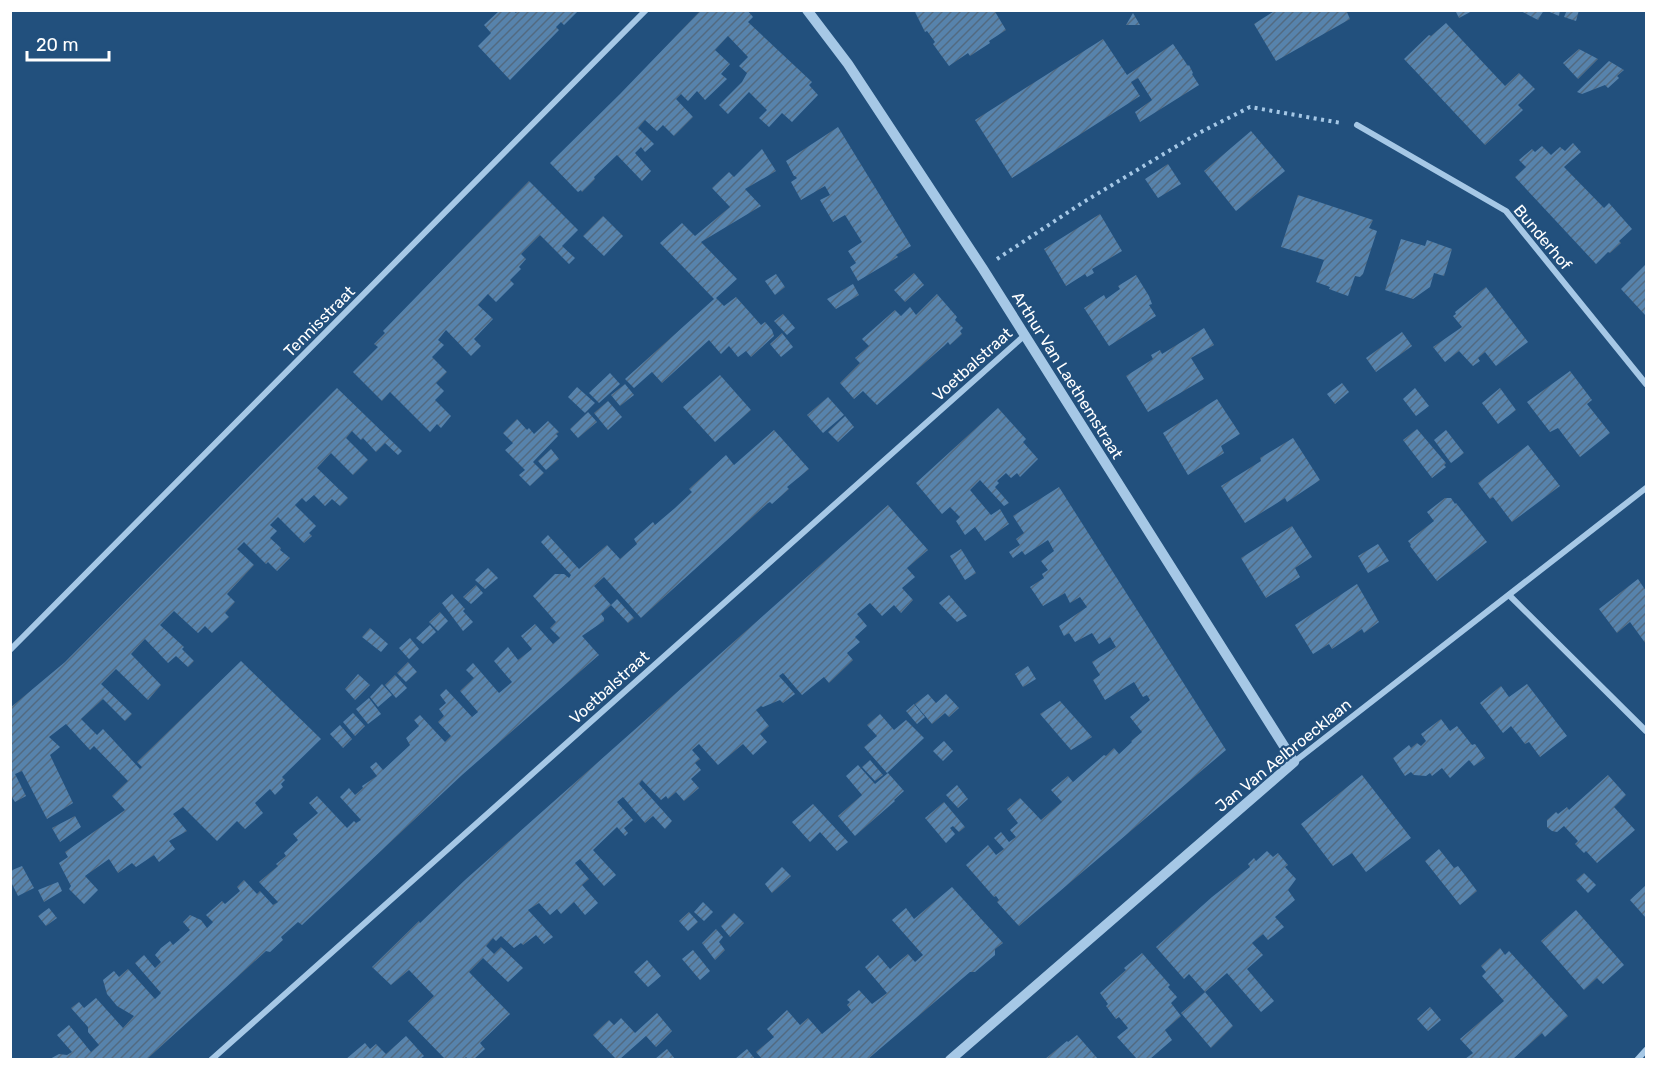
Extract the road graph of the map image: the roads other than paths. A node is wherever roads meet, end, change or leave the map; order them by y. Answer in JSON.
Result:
{"nodes":[{"id":1,"x":646,"y":10,"type":"edge"},
{"id":2,"x":807,"y":10,"type":"edge"},
{"id":3,"x":1357,"y":125,"type":"road end"},
{"id":4,"x":1025,"y":335,"type":"junction"},
{"id":5,"x":1647,"y":384,"type":"edge"},
{"id":6,"x":1647,"y":488,"type":"edge"},
{"id":7,"x":1509,"y":595,"type":"junction"},
{"id":8,"x":10,"y":650,"type":"edge"},
{"id":9,"x":1647,"y":731,"type":"edge"},
{"id":10,"x":1294,"y":762,"type":"junction"},
{"id":11,"x":1647,"y":1050,"type":"edge"},
{"id":12,"x":211,"y":1059,"type":"edge"},
{"id":13,"x":950,"y":1059,"type":"edge"},
{"id":14,"x":1637,"y":1059,"type":"edge"}],
"edges":[{"from":1,"to":8,"type":"street","name":"Tennisstraat"},
{"from":2,"to":4,"type":"street","name":"Arthur Van Laethemstraat"},
{"from":3,"to":5,"type":"street","name":"Bunderhof"},
{"from":4,"to":10,"type":"street","name":"Arthur Van Laethemstraat"},
{"from":4,"to":12,"type":"street","name":"Voetbalstraat"},
{"from":6,"to":7,"type":"street","name":"Jan Van Aelbroecklaan"},
{"from":7,"to":9,"type":"street"},
{"from":7,"to":10,"type":"street","name":"Jan Van Aelbroecklaan"},
{"from":10,"to":13,"type":"street","name":"Jan Van Aelbroecklaan"},
{"from":11,"to":14,"type":"street"}]}
